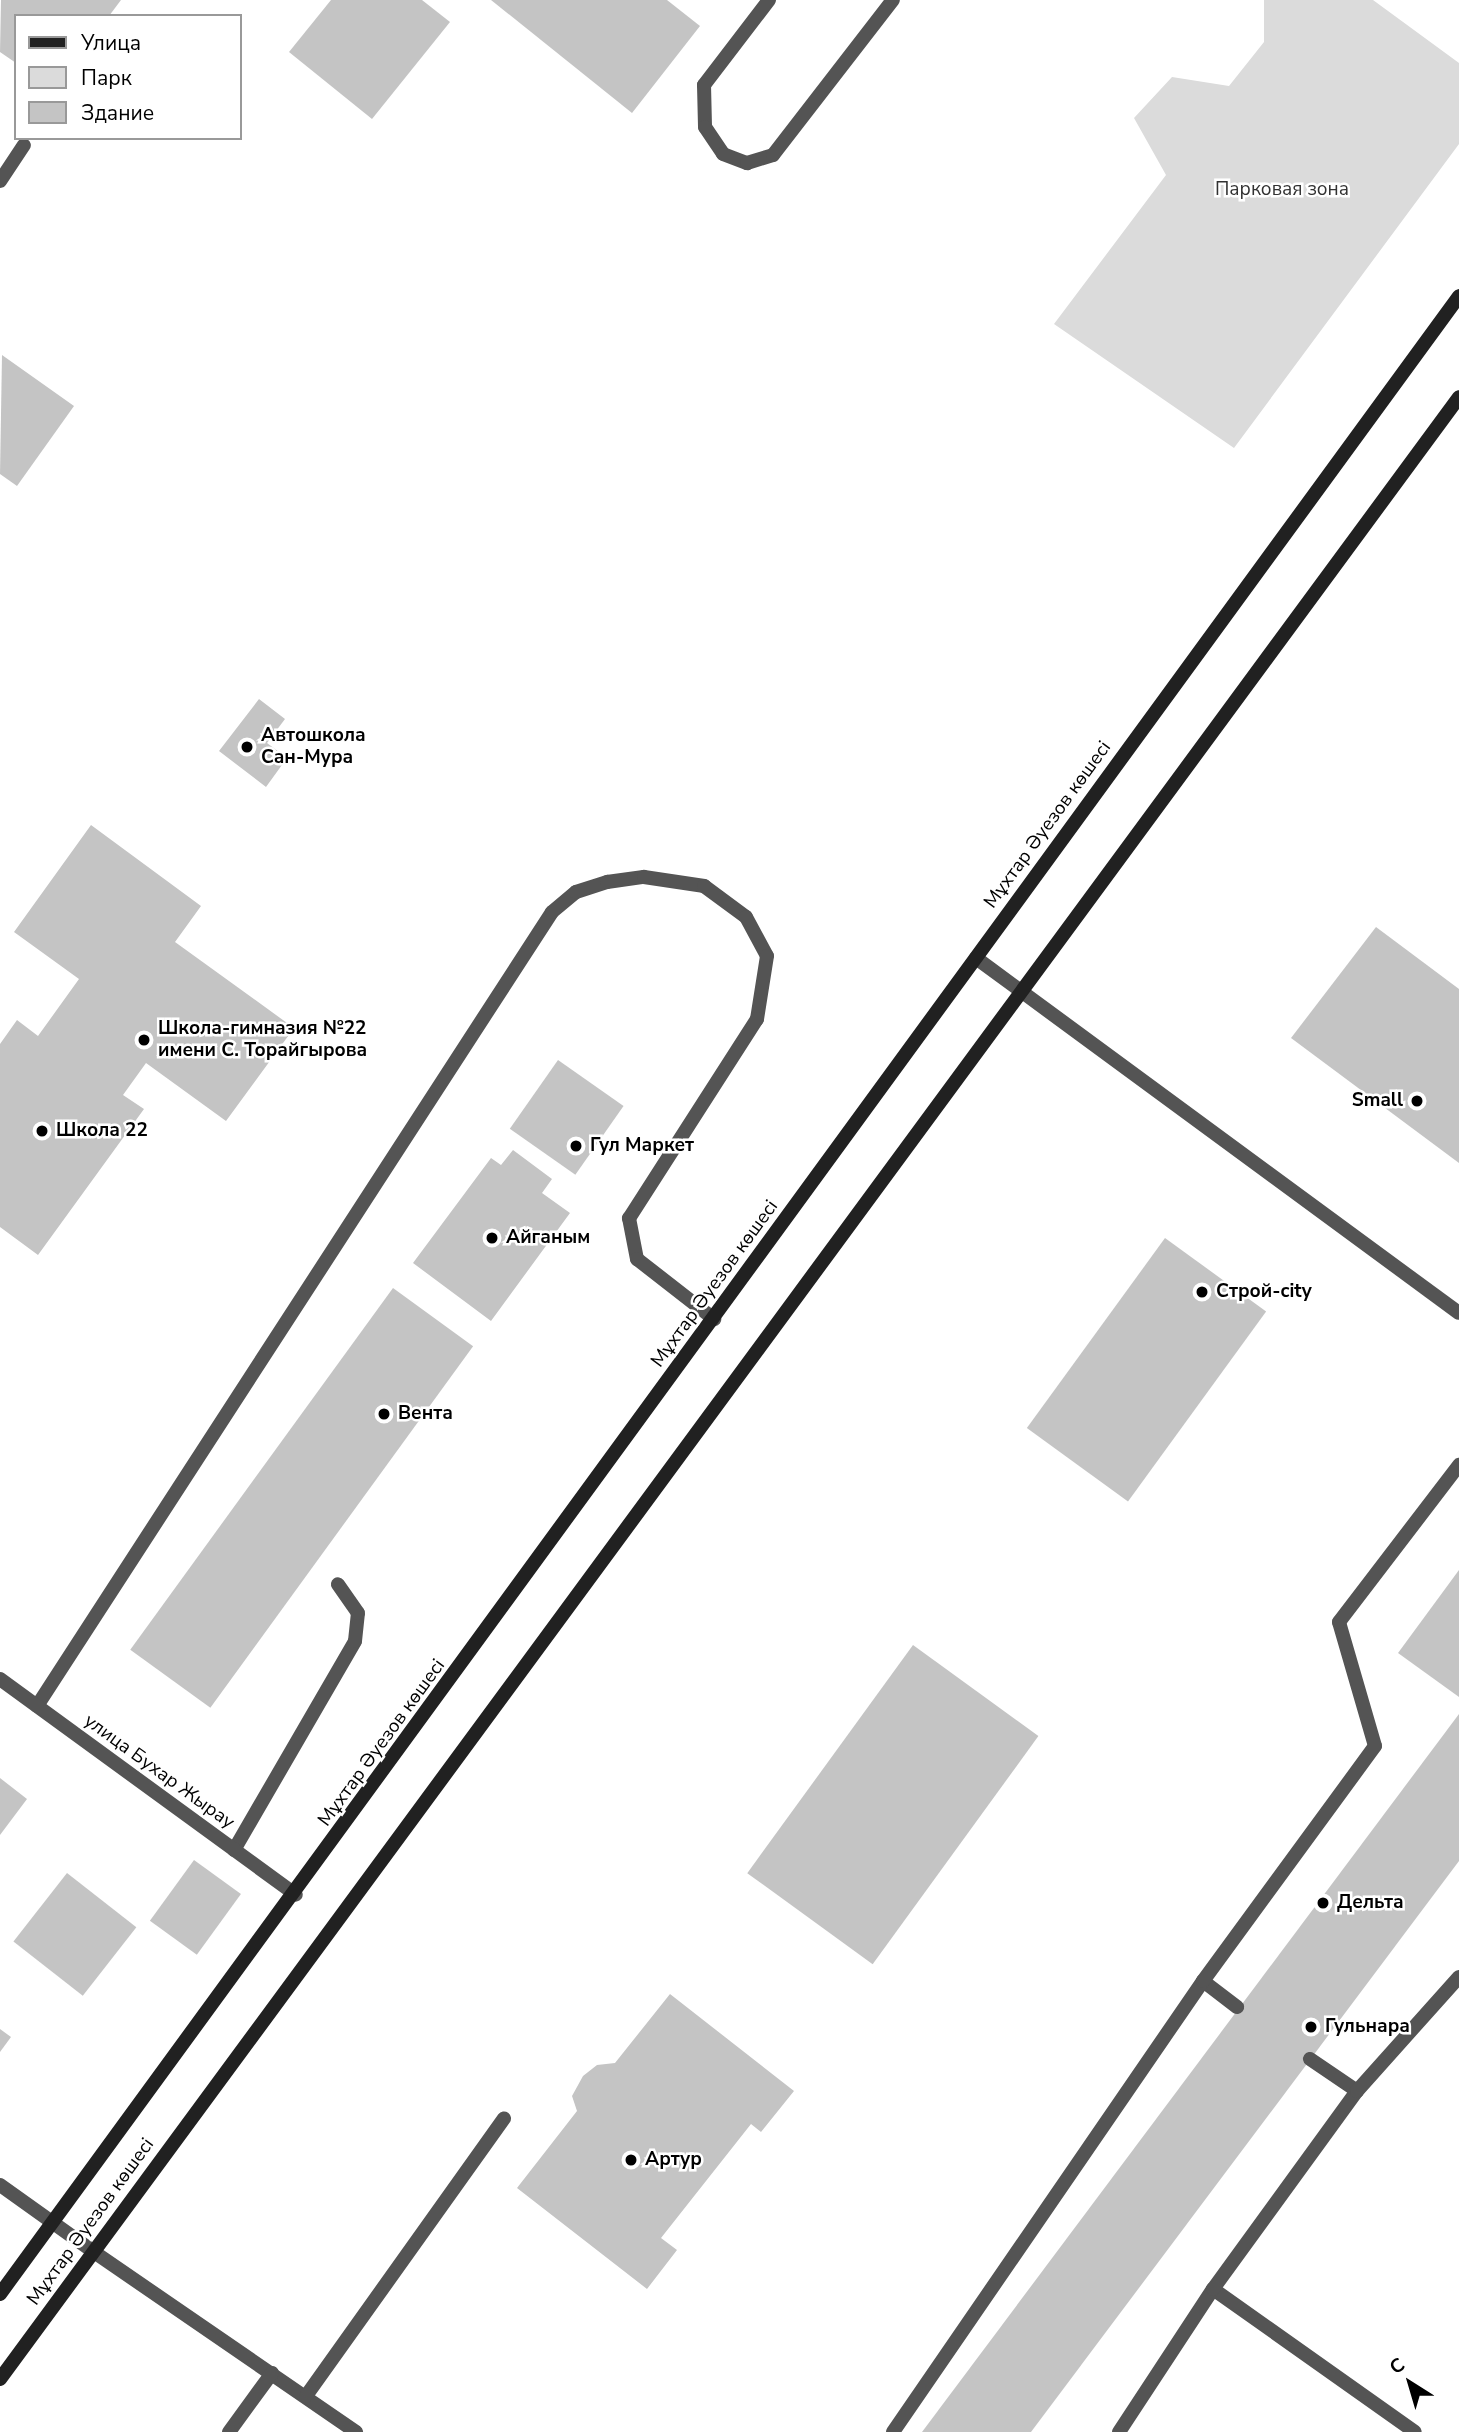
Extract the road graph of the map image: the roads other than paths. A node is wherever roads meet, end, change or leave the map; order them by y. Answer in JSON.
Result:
{"nodes":[{"id":1,"x":769,"y":0,"type":"edge"},
{"id":2,"x":893,"y":0,"type":"edge"},
{"id":3,"x":24,"y":145,"type":"dead end"},
{"id":4,"x":0,"y":181,"type":"edge"},
{"id":5,"x":1459,"y":296,"type":"edge"},
{"id":6,"x":1459,"y":397,"type":"edge"},
{"id":7,"x":975,"y":958,"type":"junction"},
{"id":8,"x":1019,"y":989,"type":"junction"},
{"id":9,"x":1459,"y":1313,"type":"edge"},
{"id":10,"x":714,"y":1319,"type":"junction"},
{"id":11,"x":1459,"y":1465,"type":"edge"},
{"id":12,"x":338,"y":1584,"type":"dead end"},
{"id":13,"x":0,"y":1679,"type":"edge"},
{"id":14,"x":37,"y":1706,"type":"junction"},
{"id":15,"x":234,"y":1850,"type":"junction"},
{"id":16,"x":296,"y":1895,"type":"junction"},
{"id":17,"x":1459,"y":1978,"type":"edge"},
{"id":18,"x":1203,"y":1981,"type":"junction"},
{"id":19,"x":1237,"y":2007,"type":"dead end"},
{"id":20,"x":1310,"y":2059,"type":"dead end"},
{"id":21,"x":1357,"y":2091,"type":"junction"},
{"id":22,"x":504,"y":2118,"type":"dead end"},
{"id":23,"x":0,"y":2185,"type":"edge"},
{"id":24,"x":52,"y":2224,"type":"junction"},
{"id":25,"x":94,"y":2252,"type":"junction"},
{"id":26,"x":1213,"y":2288,"type":"junction"},
{"id":27,"x":0,"y":2294,"type":"edge"},
{"id":28,"x":272,"y":2373,"type":"junction"},
{"id":29,"x":0,"y":2379,"type":"edge"},
{"id":30,"x":306,"y":2396,"type":"junction"},
{"id":31,"x":229,"y":2432,"type":"edge"},
{"id":32,"x":356,"y":2432,"type":"edge"},
{"id":33,"x":893,"y":2432,"type":"edge"},
{"id":34,"x":1119,"y":2432,"type":"edge"},
{"id":35,"x":1415,"y":2432,"type":"edge"}],
"edges":[{"from":1,"to":2,"type":"street"},
{"from":3,"to":4,"type":"street"},
{"from":5,"to":7,"type":"main road","name":"Мұхтар Әуезов көшесі"},
{"from":6,"to":8,"type":"main road","name":"Мұхтар Әуезов көшесі"},
{"from":7,"to":8,"type":"street"},
{"from":7,"to":10,"type":"main road","name":"Мұхтар Әуезов көшесі"},
{"from":8,"to":9,"type":"street"},
{"from":8,"to":25,"type":"main road","name":"Мұхтар Әуезов көшесі"},
{"from":10,"to":14,"type":"street"},
{"from":10,"to":16,"type":"main road","name":"Мұхтар Әуезов көшесі"},
{"from":11,"to":18,"type":"street"},
{"from":12,"to":15,"type":"street"},
{"from":13,"to":14,"type":"street","name":"улица Бухар Жырау"},
{"from":14,"to":15,"type":"street","name":"улица Бухар Жырау"},
{"from":15,"to":16,"type":"street","name":"улица Бухар Жырау"},
{"from":16,"to":24,"type":"main road","name":"Мұхтар Әуезов көшесі"},
{"from":17,"to":21,"type":"street"},
{"from":18,"to":19,"type":"street"},
{"from":18,"to":33,"type":"street"},
{"from":20,"to":21,"type":"street"},
{"from":21,"to":26,"type":"street"},
{"from":22,"to":30,"type":"street"},
{"from":23,"to":24,"type":"street"},
{"from":24,"to":25,"type":"street"},
{"from":24,"to":27,"type":"main road","name":"Мұхтар Әуезов көшесі"},
{"from":25,"to":28,"type":"street"},
{"from":25,"to":29,"type":"main road","name":"Мұхтар Әуезов көшесі"},
{"from":26,"to":34,"type":"street"},
{"from":26,"to":35,"type":"street"},
{"from":28,"to":30,"type":"street"},
{"from":28,"to":31,"type":"street"},
{"from":30,"to":32,"type":"street"}]}
